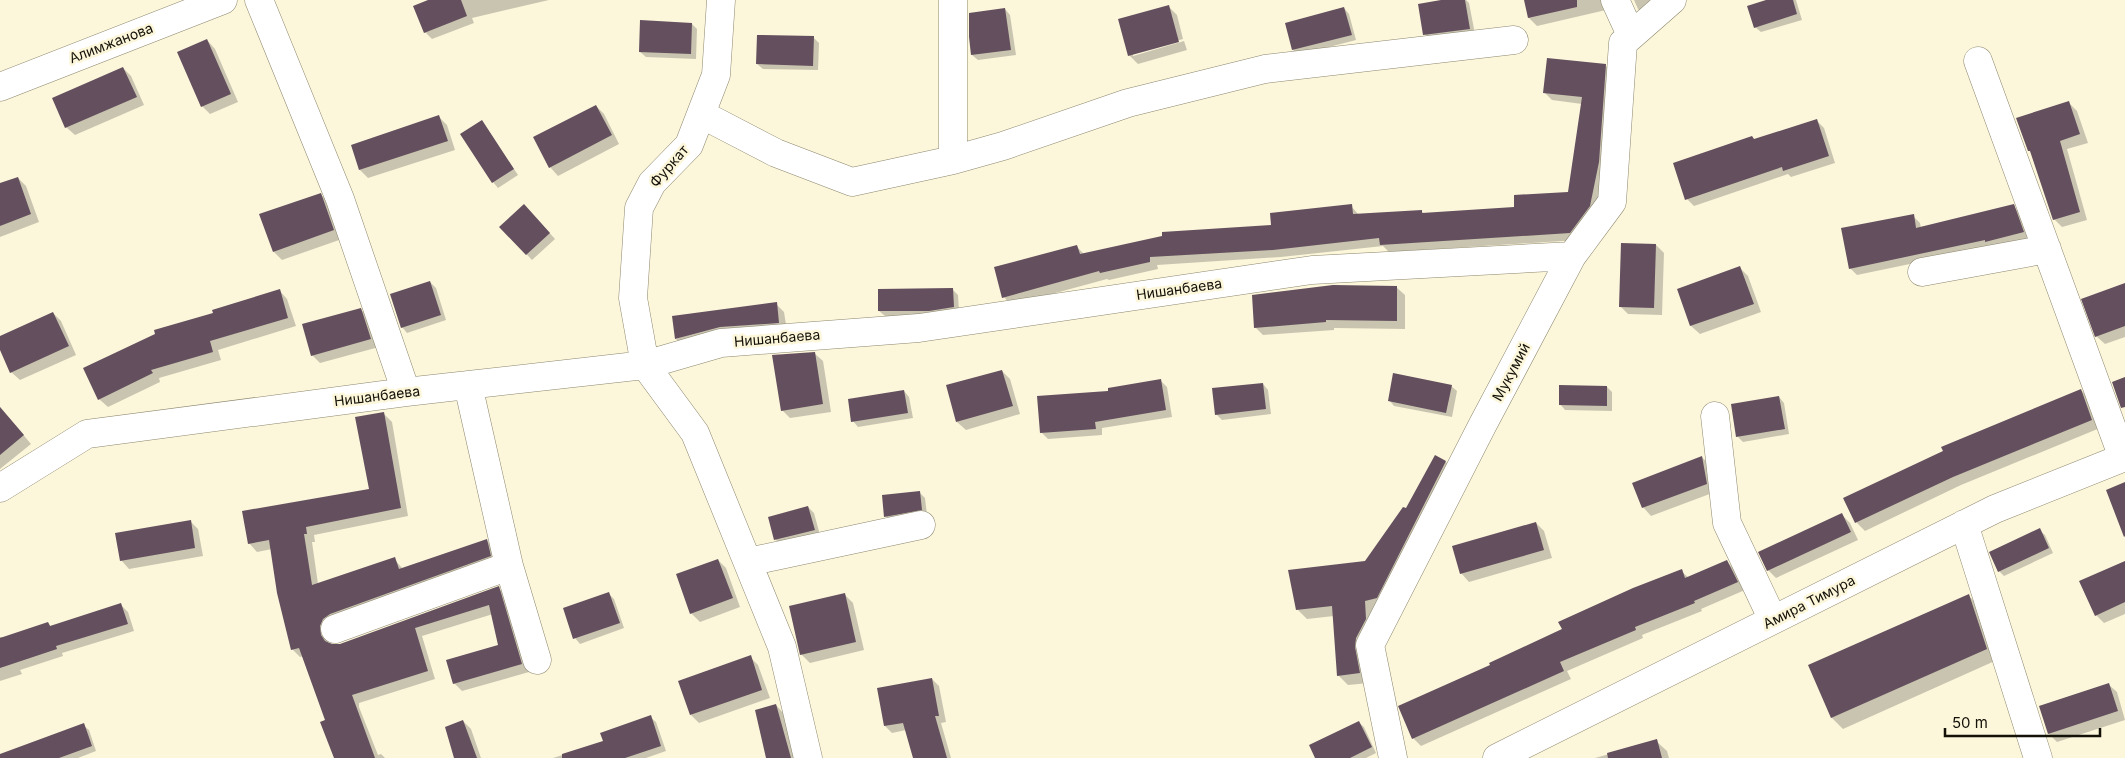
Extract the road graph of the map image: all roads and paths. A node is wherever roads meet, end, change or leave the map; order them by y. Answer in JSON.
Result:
{"nodes":[{"id":1,"x":223,"y":0,"type":"edge"},
{"id":2,"x":259,"y":0,"type":"edge"},
{"id":3,"x":721,"y":0,"type":"edge"},
{"id":4,"x":953,"y":0,"type":"edge"},
{"id":5,"x":1615,"y":0,"type":"edge"},
{"id":6,"x":1672,"y":0,"type":"edge"},
{"id":7,"x":1631,"y":35,"type":"junction"},
{"id":8,"x":1514,"y":40,"type":"dead end"},
{"id":9,"x":1978,"y":61,"type":"dead end"},
{"id":10,"x":0,"y":86,"type":"edge"},
{"id":11,"x":701,"y":114,"type":"junction"},
{"id":12,"x":953,"y":160,"type":"junction"},
{"id":13,"x":2047,"y":249,"type":"junction"},
{"id":14,"x":1572,"y":256,"type":"junction"},
{"id":15,"x":1922,"y":272,"type":"dead end"},
{"id":16,"x":645,"y":364,"type":"junction"},
{"id":17,"x":468,"y":385,"type":"junction"},
{"id":18,"x":406,"y":392,"type":"junction"},
{"id":19,"x":1715,"y":416,"type":"dead end"},
{"id":20,"x":2124,"y":458,"type":"edge"},
{"id":21,"x":0,"y":488,"type":"edge"},
{"id":22,"x":1964,"y":524,"type":"junction"},
{"id":23,"x":921,"y":525,"type":"dead end"},
{"id":24,"x":748,"y":562,"type":"junction"},
{"id":25,"x":509,"y":566,"type":"junction"},
{"id":26,"x":1773,"y":620,"type":"junction"},
{"id":27,"x":336,"y":630,"type":"dead end"},
{"id":28,"x":538,"y":660,"type":"dead end"},
{"id":29,"x":808,"y":758,"type":"edge"},
{"id":30,"x":1393,"y":758,"type":"edge"},
{"id":31,"x":1497,"y":758,"type":"edge"},
{"id":32,"x":2038,"y":758,"type":"edge"}],
"edges":[{"from":1,"to":10,"type":"street","name":"Алимжанова"},
{"from":2,"to":18,"type":"street"},
{"from":3,"to":11,"type":"street","name":"Фуркат"},
{"from":4,"to":12,"type":"street"},
{"from":5,"to":7,"type":"street"},
{"from":6,"to":7,"type":"street","name":"Мукумий"},
{"from":7,"to":14,"type":"street","name":"Мукумий"},
{"from":8,"to":12,"type":"street"},
{"from":9,"to":13,"type":"street"},
{"from":11,"to":12,"type":"street"},
{"from":11,"to":16,"type":"street","name":"Фуркат"},
{"from":13,"to":15,"type":"street"},
{"from":13,"to":20,"type":"street"},
{"from":14,"to":16,"type":"street","name":"Нишанбаева"},
{"from":14,"to":30,"type":"street","name":"Мукумий"},
{"from":16,"to":17,"type":"street","name":"Нишанбаева"},
{"from":16,"to":24,"type":"street"},
{"from":17,"to":18,"type":"street","name":"Нишанбаева"},
{"from":17,"to":25,"type":"street"},
{"from":18,"to":21,"type":"street","name":"Нишанбаева"},
{"from":19,"to":26,"type":"street"},
{"from":20,"to":22,"type":"street","name":"Амира Тимура"},
{"from":22,"to":26,"type":"street","name":"Амира Тимура"},
{"from":22,"to":32,"type":"street"},
{"from":23,"to":24,"type":"street"},
{"from":24,"to":29,"type":"street"},
{"from":25,"to":27,"type":"street"},
{"from":25,"to":28,"type":"street"},
{"from":26,"to":31,"type":"street","name":"Амира Тимура"}]}
